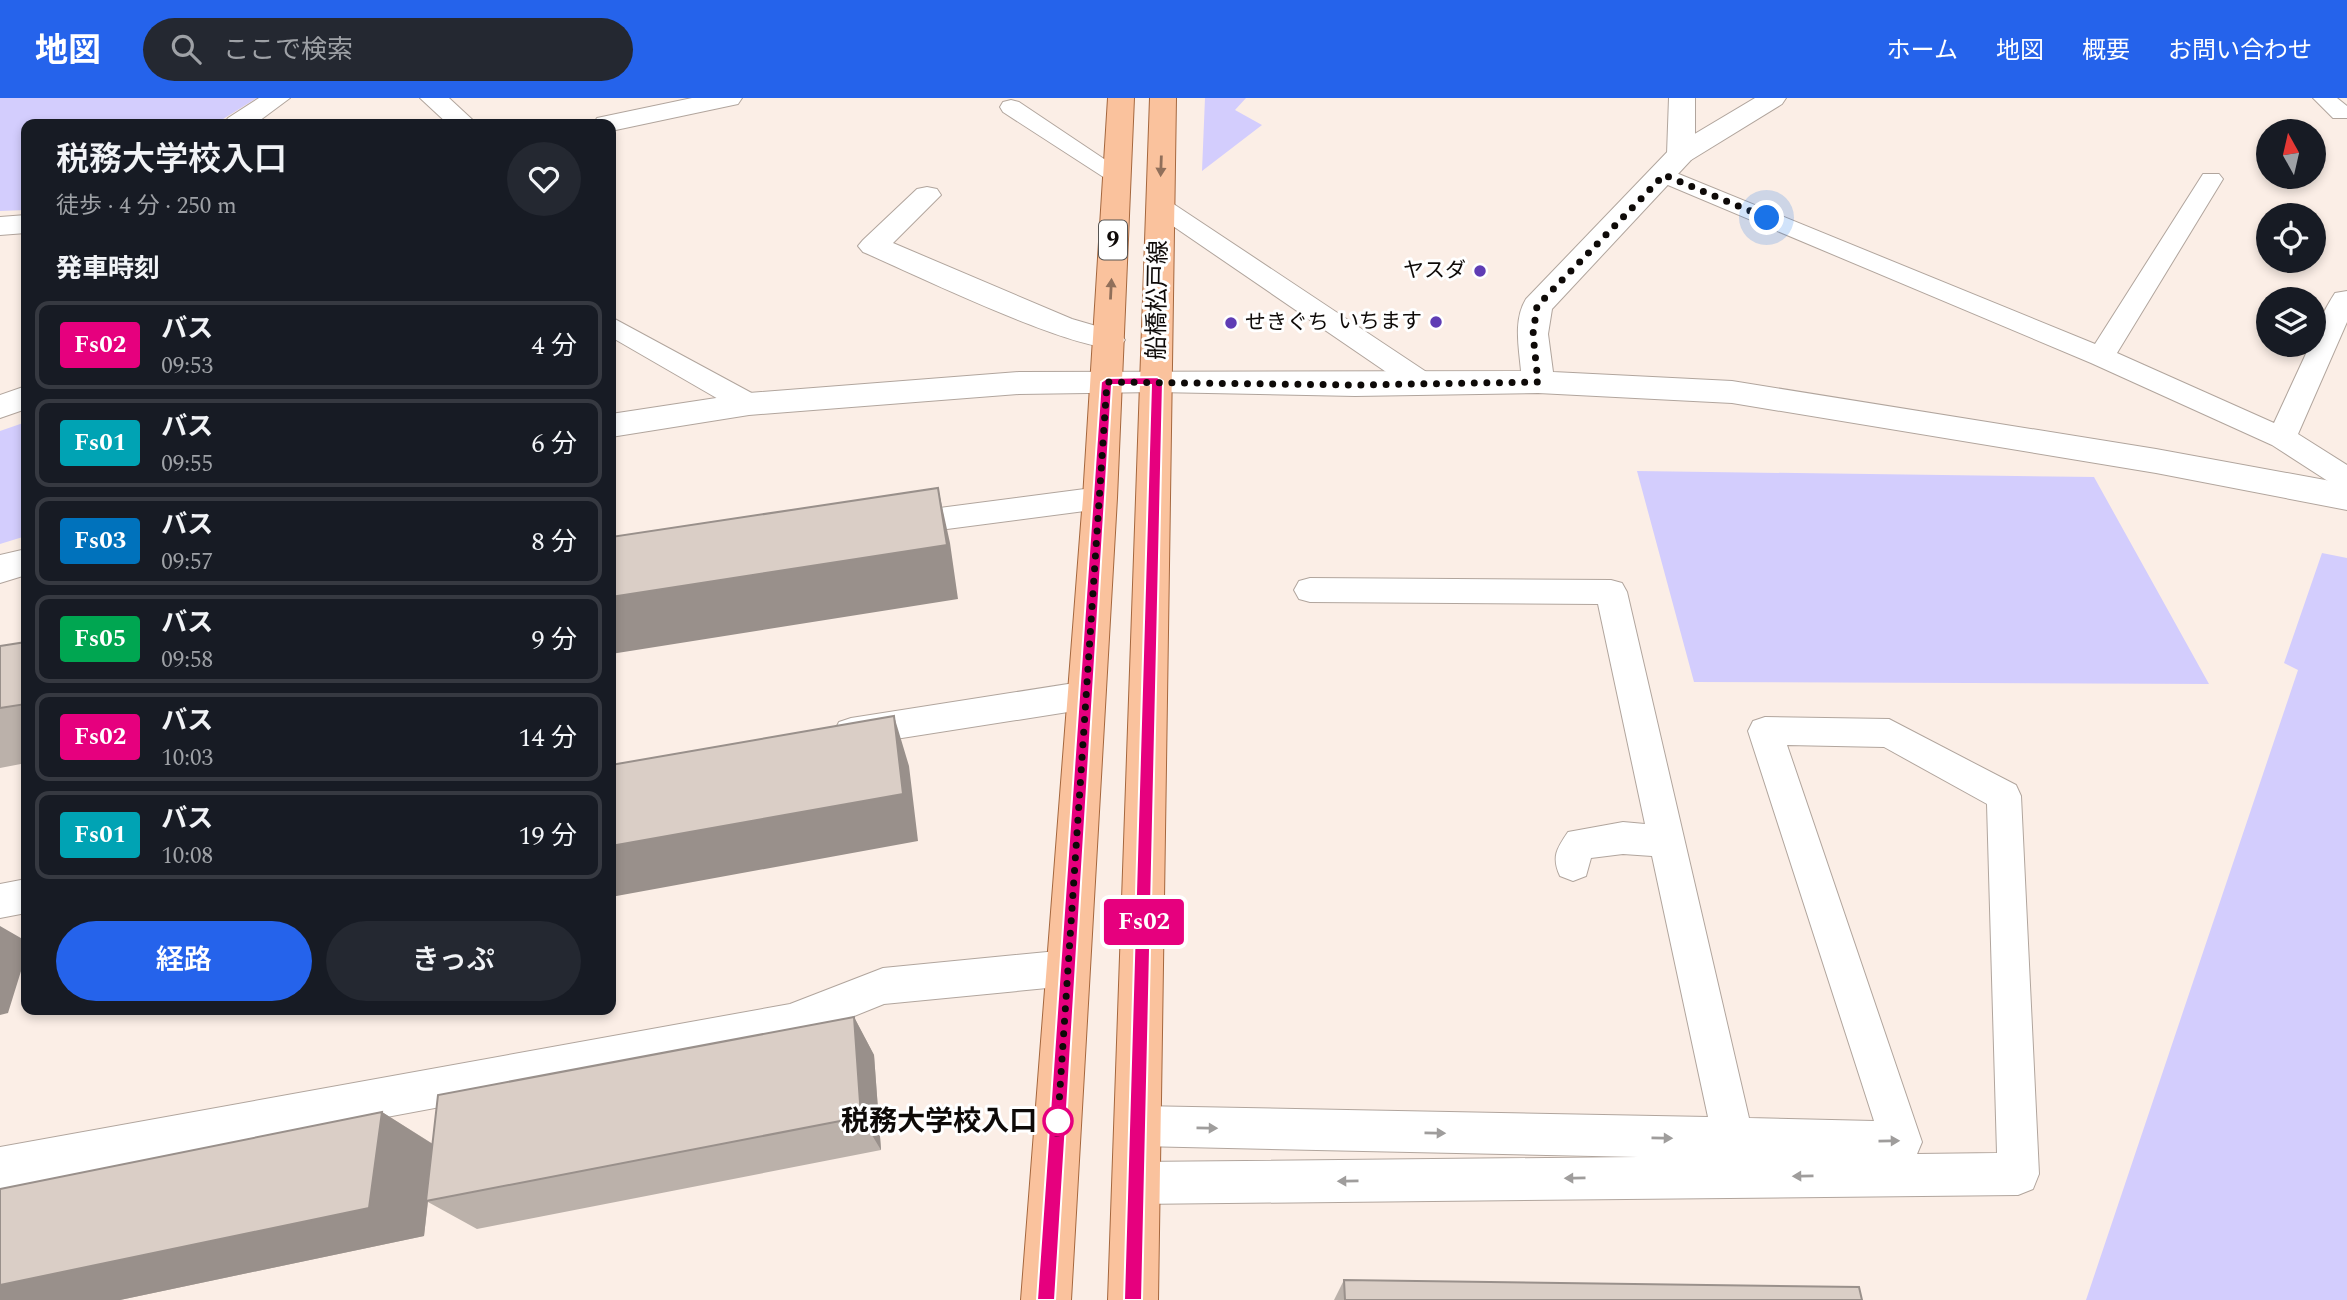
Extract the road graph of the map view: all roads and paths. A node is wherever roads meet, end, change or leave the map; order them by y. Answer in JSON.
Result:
{"nodes":[{"id":1,"x":277,"y":98,"type":"edge"},
{"id":2,"x":433,"y":98,"type":"edge"},
{"id":3,"x":729,"y":98,"type":"edge"},
{"id":4,"x":1121,"y":98,"type":"edge"},
{"id":5,"x":1163,"y":98,"type":"edge"},
{"id":6,"x":1682,"y":98,"type":"edge"},
{"id":7,"x":1773,"y":98,"type":"edge"},
{"id":8,"x":1011,"y":107,"type":"dead end"},
{"id":9,"x":245,"y":119,"type":"edge"},
{"id":10,"x":458,"y":119,"type":"edge"},
{"id":11,"x":616,"y":122,"type":"edge"},
{"id":12,"x":1673,"y":164,"type":"junction"},
{"id":13,"x":1116,"y":175,"type":"junction"},
{"id":14,"x":2211,"y":178,"type":"dead end"},
{"id":15,"x":927,"y":195,"type":"dead end"},
{"id":16,"x":1160,"y":206,"type":"junction"},
{"id":17,"x":21,"y":224,"type":"edge"},
{"id":18,"x":0,"y":226,"type":"edge"},
{"id":19,"x":2344,"y":299,"type":"dead end"},
{"id":20,"x":616,"y":329,"type":"edge"},
{"id":21,"x":1109,"y":340,"type":"junction"},
{"id":22,"x":2101,"y":357,"type":"junction"},
{"id":23,"x":1157,"y":381,"type":"junction"},
{"id":24,"x":1107,"y":382,"type":"junction"},
{"id":25,"x":1538,"y":382,"type":"junction"},
{"id":26,"x":1424,"y":384,"type":"junction"},
{"id":27,"x":21,"y":399,"type":"edge"},
{"id":28,"x":748,"y":404,"type":"junction"},
{"id":29,"x":0,"y":407,"type":"edge"},
{"id":30,"x":616,"y":425,"type":"edge"},
{"id":31,"x":2282,"y":438,"type":"junction"},
{"id":32,"x":2347,"y":479,"type":"edge"},
{"id":33,"x":2347,"y":497,"type":"edge"},
{"id":34,"x":1100,"y":498,"type":"junction"},
{"id":35,"x":872,"y":528,"type":"edge"},
{"id":36,"x":21,"y":563,"type":"edge"},
{"id":37,"x":0,"y":569,"type":"edge"},
{"id":38,"x":1310,"y":590,"type":"dead end"},
{"id":39,"x":1087,"y":695,"type":"junction"},
{"id":40,"x":814,"y":738,"type":"edge"},
{"id":41,"x":1667,"y":842,"type":"junction"},
{"id":42,"x":1573,"y":864,"type":"dead end"},
{"id":43,"x":21,"y":897,"type":"edge"},
{"id":44,"x":0,"y":901,"type":"edge"},
{"id":45,"x":1068,"y":968,"type":"junction"},
{"id":46,"x":1139,"y":1126,"type":"junction"},
{"id":47,"x":1733,"y":1140,"type":"junction"},
{"id":48,"x":0,"y":1168,"type":"edge"},
{"id":49,"x":1136,"y":1183,"type":"junction"},
{"id":50,"x":1046,"y":1300,"type":"edge"},
{"id":51,"x":1133,"y":1300,"type":"edge"}],
"edges":[{"from":1,"to":9,"type":"street"},
{"from":2,"to":10,"type":"street"},
{"from":3,"to":11,"type":"street"},
{"from":4,"to":13,"type":"main road","name":"船橋松戸線","number":"9"},
{"from":5,"to":16,"type":"main road","name":"船橋松戸線","number":"9","one_way":true},
{"from":6,"to":12,"type":"street"},
{"from":7,"to":12,"type":"street"},
{"from":8,"to":13,"type":"lane"},
{"from":12,"to":22,"type":"lane"},
{"from":12,"to":25,"type":"street"},
{"from":21,"to":13,"type":"main road","name":"船橋松戸線","number":"9","one_way":true},
{"from":14,"to":22,"type":"lane"},
{"from":15,"to":21,"type":"street"},
{"from":16,"to":23,"type":"main road","name":"船橋松戸線","number":"9"},
{"from":16,"to":26,"type":"lane"},
{"from":17,"to":18,"type":"street"},
{"from":19,"to":31,"type":"lane"},
{"from":20,"to":28,"type":"lane"},
{"from":21,"to":24,"type":"main road","name":"船橋松戸線","number":"9"},
{"from":22,"to":31,"type":"lane"},
{"from":23,"to":24,"type":"street"},
{"from":23,"to":26,"type":"street"},
{"from":23,"to":46,"type":"main road","name":"船橋松戸線","number":"9"},
{"from":24,"to":28,"type":"street"},
{"from":24,"to":34,"type":"main road","name":"船橋松戸線","number":"9"},
{"from":25,"to":26,"type":"street"},
{"from":25,"to":33,"type":"street"},
{"from":27,"to":29,"type":"street"},
{"from":28,"to":30,"type":"street"},
{"from":31,"to":32,"type":"lane"},
{"from":34,"to":35,"type":"lane"},
{"from":34,"to":39,"type":"main road","name":"船橋松戸線","number":"9"},
{"from":36,"to":37,"type":"street"},
{"from":38,"to":41,"type":"lane"},
{"from":39,"to":40,"type":"lane"},
{"from":39,"to":45,"type":"main road","name":"船橋松戸線","number":"9"},
{"from":41,"to":42,"type":"lane"},
{"from":41,"to":47,"type":"lane"},
{"from":43,"to":44,"type":"lane"},
{"from":45,"to":48,"type":"lane"},
{"from":45,"to":50,"type":"main road","name":"船橋松戸線","number":"9"},
{"from":46,"to":47,"type":"lane","one_way":true},
{"from":46,"to":49,"type":"main road","name":"船橋松戸線","number":"9"},
{"from":47,"to":49,"type":"lane","one_way":true},
{"from":49,"to":51,"type":"main road","name":"船橋松戸線","number":"9"}]}
